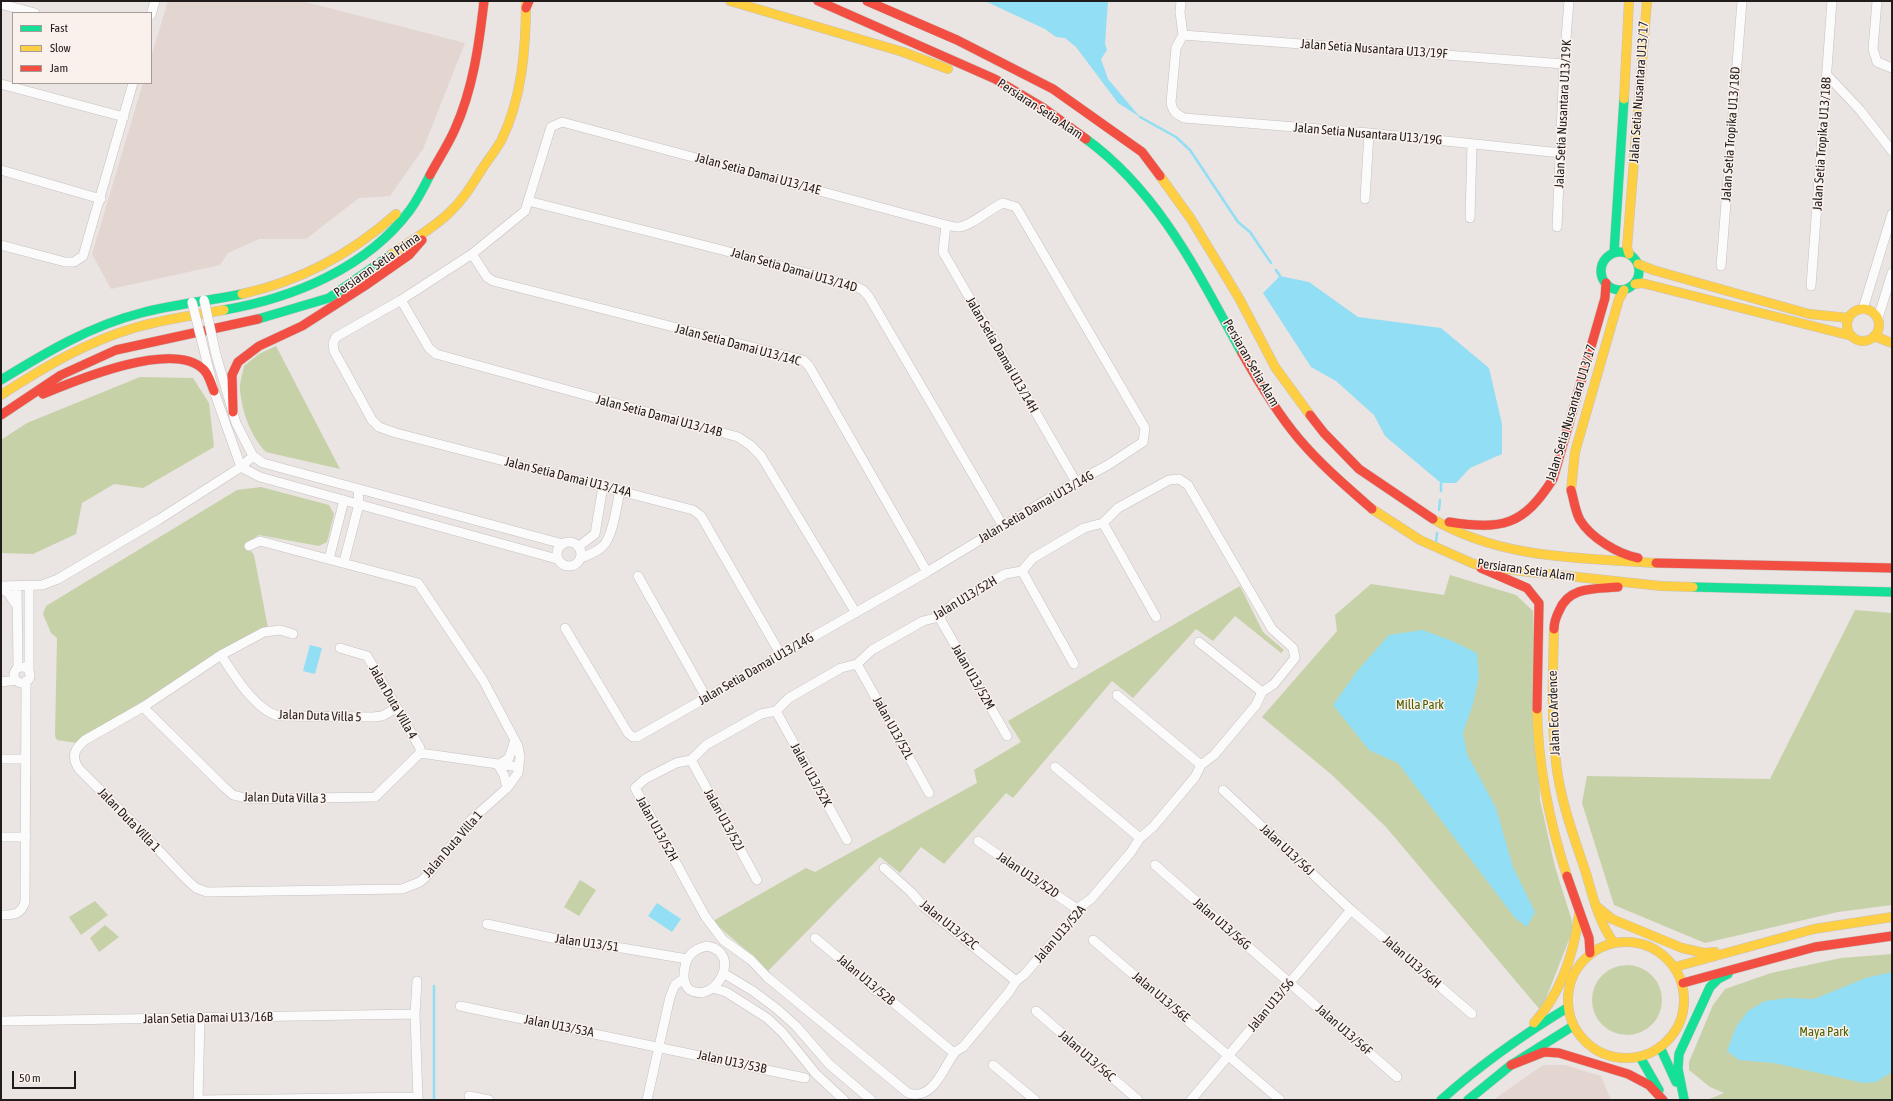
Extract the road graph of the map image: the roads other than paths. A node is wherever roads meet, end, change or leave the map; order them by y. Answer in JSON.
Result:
{"nodes":[{"id":1,"x":155,"y":1,"type":"edge"},
{"id":2,"x":730,"y":1,"type":"edge"},
{"id":3,"x":818,"y":1,"type":"edge"},
{"id":4,"x":868,"y":1,"type":"edge"},
{"id":5,"x":1180,"y":1,"type":"edge"},
{"id":6,"x":1569,"y":1,"type":"edge"},
{"id":7,"x":1629,"y":1,"type":"edge"},
{"id":8,"x":1646,"y":1,"type":"edge"},
{"id":9,"x":1742,"y":1,"type":"edge"},
{"id":10,"x":1832,"y":1,"type":"edge"},
{"id":11,"x":1877,"y":1,"type":"edge"},
{"id":12,"x":484,"y":2,"type":"edge"},
{"id":13,"x":527,"y":3,"type":"edge"},
{"id":14,"x":1,"y":4,"type":"edge"},
{"id":15,"x":31,"y":12,"type":"edge"},
{"id":16,"x":152,"y":12,"type":"edge"},
{"id":17,"x":918,"y":12,"type":"dead end"},
{"id":18,"x":1184,"y":35,"type":"junction"},
{"id":19,"x":957,"y":40,"type":"junction"},
{"id":20,"x":1564,"y":64,"type":"junction"},
{"id":21,"x":1892,"y":68,"type":"edge"},
{"id":22,"x":1827,"y":75,"type":"junction"},
{"id":23,"x":1,"y":84,"type":"edge"},
{"id":24,"x":133,"y":84,"type":"edge"},
{"id":25,"x":1042,"y":108,"type":"junction"},
{"id":26,"x":124,"y":117,"type":"junction"},
{"id":27,"x":1369,"y":133,"type":"junction"},
{"id":28,"x":1472,"y":144,"type":"junction"},
{"id":29,"x":1892,"y":151,"type":"edge"},
{"id":30,"x":1561,"y":153,"type":"junction"},
{"id":31,"x":1,"y":170,"type":"edge"},
{"id":32,"x":420,"y":192,"type":"junction"},
{"id":33,"x":101,"y":199,"type":"junction"},
{"id":34,"x":1365,"y":199,"type":"dead end"},
{"id":35,"x":528,"y":201,"type":"junction"},
{"id":36,"x":1892,"y":214,"type":"edge"},
{"id":37,"x":1470,"y":218,"type":"dead end"},
{"id":38,"x":946,"y":225,"type":"junction"},
{"id":39,"x":436,"y":226,"type":"junction"},
{"id":40,"x":1557,"y":227,"type":"dead end"},
{"id":41,"x":1883,"y":239,"type":"junction"},
{"id":42,"x":1892,"y":242,"type":"edge"},
{"id":43,"x":1,"y":245,"type":"edge"},
{"id":44,"x":1614,"y":253,"type":"junction"},
{"id":45,"x":472,"y":254,"type":"junction"},
{"id":46,"x":1629,"y":254,"type":"junction"},
{"id":47,"x":1638,"y":264,"type":"junction"},
{"id":48,"x":1721,"y":266,"type":"dead end"},
{"id":49,"x":1892,"y":273,"type":"edge"},
{"id":50,"x":1606,"y":283,"type":"junction"},
{"id":51,"x":1635,"y":284,"type":"junction"},
{"id":52,"x":1811,"y":286,"type":"dead end"},
{"id":53,"x":1624,"y":290,"type":"junction"},
{"id":54,"x":204,"y":300,"type":"junction"},
{"id":55,"x":401,"y":300,"type":"junction"},
{"id":56,"x":192,"y":302,"type":"junction"},
{"id":57,"x":1862,"y":309,"type":"junction"},
{"id":58,"x":1849,"y":318,"type":"junction"},
{"id":59,"x":1878,"y":318,"type":"junction"},
{"id":60,"x":1852,"y":336,"type":"junction"},
{"id":61,"x":1874,"y":336,"type":"junction"},
{"id":62,"x":1892,"y":343,"type":"edge"},
{"id":63,"x":1,"y":380,"type":"edge"},
{"id":64,"x":214,"y":391,"type":"junction"},
{"id":65,"x":1,"y":395,"type":"edge"},
{"id":66,"x":10,"y":409,"type":"junction"},
{"id":67,"x":233,"y":412,"type":"junction"},
{"id":68,"x":1,"y":415,"type":"edge"},
{"id":69,"x":253,"y":456,"type":"junction"},
{"id":70,"x":241,"y":467,"type":"junction"},
{"id":71,"x":1076,"y":482,"type":"junction"},
{"id":72,"x":603,"y":486,"type":"junction"},
{"id":73,"x":358,"y":489,"type":"junction"},
{"id":74,"x":620,"y":490,"type":"junction"},
{"id":75,"x":344,"y":500,"type":"junction"},
{"id":76,"x":359,"y":504,"type":"junction"},
{"id":77,"x":1435,"y":520,"type":"junction"},
{"id":78,"x":1103,"y":523,"type":"junction"},
{"id":79,"x":1002,"y":526,"type":"junction"},
{"id":80,"x":524,"y":534,"type":"junction"},
{"id":81,"x":563,"y":544,"type":"junction"},
{"id":82,"x":248,"y":546,"type":"dead end"},
{"id":83,"x":578,"y":546,"type":"junction"},
{"id":84,"x":519,"y":548,"type":"junction"},
{"id":85,"x":581,"y":558,"type":"junction"},
{"id":86,"x":329,"y":559,"type":"junction"},
{"id":87,"x":558,"y":559,"type":"junction"},
{"id":88,"x":344,"y":562,"type":"junction"},
{"id":89,"x":1474,"y":564,"type":"junction"},
{"id":90,"x":1663,"y":564,"type":"junction"},
{"id":91,"x":1892,"y":568,"type":"edge"},
{"id":92,"x":1022,"y":571,"type":"junction"},
{"id":93,"x":928,"y":572,"type":"junction"},
{"id":94,"x":638,"y":576,"type":"dead end"},
{"id":95,"x":42,"y":585,"type":"junction"},
{"id":96,"x":17,"y":586,"type":"junction"},
{"id":97,"x":29,"y":586,"type":"junction"},
{"id":98,"x":1661,"y":586,"type":"junction"},
{"id":99,"x":1,"y":587,"type":"edge"},
{"id":100,"x":1892,"y":592,"type":"edge"},
{"id":101,"x":29,"y":604,"type":"junction"},
{"id":102,"x":17,"y":606,"type":"junction"},
{"id":103,"x":856,"y":613,"type":"junction"},
{"id":104,"x":1156,"y":616,"type":"dead end"},
{"id":105,"x":939,"y":617,"type":"junction"},
{"id":106,"x":565,"y":628,"type":"dead end"},
{"id":107,"x":293,"y":634,"type":"dead end"},
{"id":108,"x":1199,"y":642,"type":"dead end"},
{"id":109,"x":340,"y":648,"type":"dead end"},
{"id":110,"x":781,"y":654,"type":"junction"},
{"id":111,"x":221,"y":655,"type":"junction"},
{"id":112,"x":857,"y":664,"type":"junction"},
{"id":113,"x":1074,"y":664,"type":"dead end"},
{"id":114,"x":18,"y":668,"type":"junction"},
{"id":115,"x":29,"y":672,"type":"junction"},
{"id":116,"x":16,"y":680,"type":"junction"},
{"id":117,"x":1,"y":682,"type":"edge"},
{"id":118,"x":26,"y":682,"type":"junction"},
{"id":119,"x":1262,"y":692,"type":"junction"},
{"id":120,"x":1117,"y":695,"type":"dead end"},
{"id":121,"x":706,"y":697,"type":"junction"},
{"id":122,"x":143,"y":707,"type":"junction"},
{"id":123,"x":397,"y":708,"type":"junction"},
{"id":124,"x":776,"y":711,"type":"junction"},
{"id":125,"x":1007,"y":736,"type":"dead end"},
{"id":126,"x":515,"y":740,"type":"junction"},
{"id":127,"x":420,"y":753,"type":"junction"},
{"id":128,"x":1,"y":759,"type":"edge"},
{"id":129,"x":25,"y":759,"type":"junction"},
{"id":130,"x":691,"y":760,"type":"junction"},
{"id":131,"x":498,"y":765,"type":"junction"},
{"id":132,"x":1201,"y":765,"type":"junction"},
{"id":133,"x":519,"y":767,"type":"junction"},
{"id":134,"x":1055,"y":767,"type":"dead end"},
{"id":135,"x":507,"y":788,"type":"junction"},
{"id":136,"x":1223,"y":790,"type":"dead end"},
{"id":137,"x":929,"y":793,"type":"dead end"},
{"id":138,"x":1,"y":837,"type":"edge"},
{"id":139,"x":26,"y":837,"type":"junction"},
{"id":140,"x":1140,"y":838,"type":"junction"},
{"id":141,"x":847,"y":840,"type":"dead end"},
{"id":142,"x":978,"y":841,"type":"dead end"},
{"id":143,"x":1154,"y":865,"type":"dead end"},
{"id":144,"x":884,"y":868,"type":"dead end"},
{"id":145,"x":757,"y":880,"type":"dead end"},
{"id":146,"x":1596,"y":906,"type":"junction"},
{"id":147,"x":1077,"y":910,"type":"junction"},
{"id":148,"x":1351,"y":910,"type":"junction"},
{"id":149,"x":1579,"y":911,"type":"junction"},
{"id":150,"x":1,"y":915,"type":"edge"},
{"id":151,"x":1892,"y":917,"type":"edge"},
{"id":152,"x":487,"y":924,"type":"dead end"},
{"id":153,"x":1892,"y":936,"type":"edge"},
{"id":154,"x":815,"y":938,"type":"dead end"},
{"id":155,"x":723,"y":940,"type":"junction"},
{"id":156,"x":1093,"y":940,"type":"dead end"},
{"id":157,"x":1614,"y":943,"type":"junction"},
{"id":158,"x":716,"y":947,"type":"junction"},
{"id":159,"x":1732,"y":951,"type":"junction"},
{"id":160,"x":1590,"y":953,"type":"junction"},
{"id":161,"x":687,"y":959,"type":"junction"},
{"id":162,"x":1675,"y":967,"type":"junction"},
{"id":163,"x":1738,"y":968,"type":"junction"},
{"id":164,"x":722,"y":973,"type":"junction"},
{"id":165,"x":417,"y":981,"type":"dead end"},
{"id":166,"x":1016,"y":981,"type":"junction"},
{"id":167,"x":684,"y":982,"type":"junction"},
{"id":168,"x":1290,"y":983,"type":"junction"},
{"id":169,"x":1683,"y":983,"type":"junction"},
{"id":170,"x":713,"y":988,"type":"junction"},
{"id":171,"x":460,"y":1006,"type":"dead end"},
{"id":172,"x":1568,"y":1008,"type":"junction"},
{"id":173,"x":1036,"y":1011,"type":"dead end"},
{"id":174,"x":415,"y":1014,"type":"junction"},
{"id":175,"x":1472,"y":1014,"type":"dead end"},
{"id":176,"x":200,"y":1018,"type":"junction"},
{"id":177,"x":1,"y":1021,"type":"edge"},
{"id":178,"x":1573,"y":1026,"type":"junction"},
{"id":179,"x":1520,"y":1036,"type":"junction"},
{"id":180,"x":659,"y":1046,"type":"junction"},
{"id":181,"x":1660,"y":1047,"type":"junction"},
{"id":182,"x":954,"y":1054,"type":"junction"},
{"id":183,"x":1229,"y":1055,"type":"junction"},
{"id":184,"x":1640,"y":1057,"type":"junction"},
{"id":185,"x":993,"y":1065,"type":"dead end"},
{"id":186,"x":1511,"y":1065,"type":"junction"},
{"id":187,"x":1397,"y":1077,"type":"dead end"},
{"id":188,"x":805,"y":1078,"type":"dead end"},
{"id":189,"x":469,"y":1096,"type":"dead end"},
{"id":190,"x":418,"y":1098,"type":"edge"},
{"id":191,"x":198,"y":1100,"type":"edge"},
{"id":192,"x":202,"y":1100,"type":"edge"},
{"id":193,"x":489,"y":1100,"type":"edge"},
{"id":194,"x":647,"y":1100,"type":"edge"},
{"id":195,"x":844,"y":1100,"type":"edge"},
{"id":196,"x":871,"y":1100,"type":"edge"},
{"id":197,"x":1035,"y":1100,"type":"edge"},
{"id":198,"x":1138,"y":1100,"type":"edge"},
{"id":199,"x":1191,"y":1100,"type":"edge"},
{"id":200,"x":1280,"y":1100,"type":"edge"},
{"id":201,"x":1441,"y":1100,"type":"edge"},
{"id":202,"x":1468,"y":1100,"type":"edge"},
{"id":203,"x":1664,"y":1100,"type":"edge"},
{"id":204,"x":1684,"y":1100,"type":"edge"}],
"edges":[{"from":1,"to":16,"type":"street"},
{"from":2,"to":25,"type":"main road"},
{"from":3,"to":25,"type":"main road","name":"Persiaran Setia Alam"},
{"from":4,"to":19,"type":"main road","name":"Persiaran Setia Alam"},
{"from":5,"to":18,"type":"street"},
{"from":6,"to":20,"type":"street","name":"Jalan Setia Nusantara U13/19K"},
{"from":7,"to":44,"type":"main road","name":"Jalan Setia Nusantara U13/17"},
{"from":8,"to":46,"type":"main road","name":"Jalan Setia Nusantara U13/17"},
{"from":9,"to":48,"type":"street","name":"Jalan Setia Tropika U13/18D"},
{"from":10,"to":22,"type":"street","name":"Jalan Setia Tropika U13/18B"},
{"from":11,"to":21,"type":"street"},
{"from":12,"to":32,"type":"main road","name":"Persiaran Setia Prima"},
{"from":13,"to":39,"type":"main road","name":"Persiaran Setia Prima"},
{"from":14,"to":15,"type":"street"},
{"from":17,"to":19,"type":"main road"},
{"from":18,"to":20,"type":"street","name":"Jalan Setia Nusantara U13/19F"},
{"from":18,"to":27,"type":"street","name":"Jalan Setia Nusantara U13/19G"},
{"from":19,"to":77,"type":"main road","name":"Persiaran Setia Alam"},
{"from":20,"to":30,"type":"street","name":"Jalan Setia Nusantara U13/19K"},
{"from":22,"to":29,"type":"street"},
{"from":22,"to":52,"type":"street","name":"Jalan Setia Tropika U13/18B"},
{"from":23,"to":26,"type":"street"},
{"from":24,"to":26,"type":"street"},
{"from":25,"to":89,"type":"main road","name":"Persiaran Setia Alam"},
{"from":26,"to":33,"type":"street"},
{"from":27,"to":28,"type":"street","name":"Jalan Setia Nusantara U13/19G"},
{"from":27,"to":34,"type":"street"},
{"from":28,"to":30,"type":"street","name":"Jalan Setia Nusantara U13/19G"},
{"from":28,"to":37,"type":"street"},
{"from":30,"to":40,"type":"street","name":"Jalan Setia Nusantara U13/19K"},
{"from":31,"to":33,"type":"street"},
{"from":32,"to":54,"type":"main road"},
{"from":32,"to":65,"type":"main road","name":"Persiaran Setia Prima"},
{"from":33,"to":43,"type":"street"},
{"from":35,"to":38,"type":"street","name":"Jalan Setia Damai U13/14E"},
{"from":35,"to":45,"type":"street"},
{"from":35,"to":79,"type":"street","name":"Jalan Setia Damai U13/14D"},
{"from":36,"to":41,"type":"street"},
{"from":38,"to":71,"type":"street","name":"Jalan Setia Damai U13/14H"},
{"from":38,"to":71,"type":"street","name":"Jalan Setia Damai U13/14G"},
{"from":39,"to":66,"type":"main road","name":"Persiaran Setia Prima"},
{"from":39,"to":67,"type":"main road"},
{"from":41,"to":42,"type":"street"},
{"from":41,"to":57,"type":"street"},
{"from":44,"to":46,"type":"main road"},
{"from":44,"to":50,"type":"main road"},
{"from":45,"to":55,"type":"street"},
{"from":45,"to":93,"type":"street","name":"Jalan Setia Damai U13/14C"},
{"from":46,"to":47,"type":"main road"},
{"from":47,"to":51,"type":"main road"},
{"from":47,"to":58,"type":"main road"},
{"from":49,"to":59,"type":"street"},
{"from":50,"to":53,"type":"main road"},
{"from":50,"to":77,"type":"main road","name":"Jalan Setia Nusantara U13/17"},
{"from":51,"to":53,"type":"main road"},
{"from":51,"to":60,"type":"main road"},
{"from":53,"to":90,"type":"main road","name":"Jalan Setia Nusantara U13/17"},
{"from":54,"to":56,"type":"main road"},
{"from":54,"to":67,"type":"street","bridge":true},
{"from":55,"to":72,"type":"street","name":"Jalan Setia Damai U13/14A"},
{"from":55,"to":103,"type":"street","name":"Jalan Setia Damai U13/14B"},
{"from":56,"to":63,"type":"main road"},
{"from":56,"to":64,"type":"street","bridge":true},
{"from":57,"to":58,"type":"main road"},
{"from":57,"to":59,"type":"main road"},
{"from":58,"to":60,"type":"main road"},
{"from":59,"to":61,"type":"main road"},
{"from":60,"to":61,"type":"main road"},
{"from":61,"to":62,"type":"main road"},
{"from":64,"to":66,"type":"main road"},
{"from":64,"to":70,"type":"street"},
{"from":66,"to":68,"type":"main road","name":"Persiaran Setia Prima"},
{"from":67,"to":69,"type":"street"},
{"from":69,"to":70,"type":"street"},
{"from":69,"to":73,"type":"street"},
{"from":70,"to":75,"type":"street"},
{"from":70,"to":95,"type":"street"},
{"from":71,"to":79,"type":"street","name":"Jalan Setia Damai U13/14G"},
{"from":72,"to":74,"type":"street","name":"Jalan Setia Damai U13/14A"},
{"from":72,"to":83,"type":"street"},
{"from":73,"to":76,"type":"street"},
{"from":73,"to":80,"type":"street"},
{"from":74,"to":85,"type":"street"},
{"from":74,"to":110,"type":"street","name":"Jalan Setia Damai U13/14A"},
{"from":75,"to":76,"type":"street"},
{"from":75,"to":86,"type":"street"},
{"from":76,"to":84,"type":"street"},
{"from":76,"to":88,"type":"street"},
{"from":77,"to":90,"type":"main road","name":"Persiaran Setia Alam"},
{"from":78,"to":92,"type":"street"},
{"from":78,"to":104,"type":"street"},
{"from":78,"to":119,"type":"street","name":"Jalan U13/52A"},
{"from":79,"to":93,"type":"street","name":"Jalan Setia Damai U13/14G"},
{"from":80,"to":81,"type":"street"},
{"from":80,"to":84,"type":"street"},
{"from":81,"to":83,"type":"street"},
{"from":81,"to":87,"type":"street"},
{"from":82,"to":86,"type":"street"},
{"from":83,"to":85,"type":"street"},
{"from":84,"to":87,"type":"street"},
{"from":85,"to":87,"type":"street"},
{"from":86,"to":88,"type":"street"},
{"from":88,"to":126,"type":"street"},
{"from":89,"to":98,"type":"main road","name":"Persiaran Setia Alam"},
{"from":89,"to":149,"type":"main road","name":"Jalan Eco Ardence"},
{"from":90,"to":91,"type":"main road","name":"Persiaran Setia Alam"},
{"from":92,"to":105,"type":"street","name":"Jalan U13/52H"},
{"from":92,"to":113,"type":"street"},
{"from":93,"to":103,"type":"street","name":"Jalan Setia Damai U13/14G"},
{"from":94,"to":121,"type":"street"},
{"from":95,"to":97,"type":"street"},
{"from":95,"to":101,"type":"street"},
{"from":96,"to":97,"type":"street"},
{"from":96,"to":99,"type":"street"},
{"from":96,"to":102,"type":"street"},
{"from":97,"to":101,"type":"street"},
{"from":98,"to":100,"type":"main road","name":"Persiaran Setia Alam"},
{"from":98,"to":146,"type":"main road","name":"Jalan Eco Ardence"},
{"from":99,"to":102,"type":"street"},
{"from":101,"to":115,"type":"street"},
{"from":102,"to":114,"type":"street"},
{"from":103,"to":110,"type":"street","name":"Jalan Setia Damai U13/14G"},
{"from":105,"to":112,"type":"street","name":"Jalan U13/52H"},
{"from":105,"to":125,"type":"street","name":"Jalan U13/52M"},
{"from":106,"to":121,"type":"street","name":"Jalan Setia Damai U13/14G"},
{"from":107,"to":111,"type":"street"},
{"from":108,"to":119,"type":"street"},
{"from":109,"to":123,"type":"street","name":"Jalan Duta Villa 4"},
{"from":110,"to":121,"type":"street","name":"Jalan Setia Damai U13/14G"},
{"from":111,"to":122,"type":"street"},
{"from":111,"to":123,"type":"street","name":"Jalan Duta Villa 5"},
{"from":112,"to":124,"type":"street","name":"Jalan U13/52H"},
{"from":112,"to":137,"type":"street","name":"Jalan U13/52L"},
{"from":114,"to":115,"type":"street"},
{"from":114,"to":116,"type":"street"},
{"from":115,"to":118,"type":"street"},
{"from":116,"to":117,"type":"street"},
{"from":116,"to":118,"type":"street"},
{"from":118,"to":129,"type":"street"},
{"from":119,"to":132,"type":"street","name":"Jalan U13/52A"},
{"from":120,"to":132,"type":"street"},
{"from":122,"to":127,"type":"street","name":"Jalan Duta Villa 3"},
{"from":122,"to":135,"type":"street","name":"Jalan Duta Villa 1"},
{"from":123,"to":127,"type":"street","name":"Jalan Duta Villa 4"},
{"from":124,"to":130,"type":"street","name":"Jalan U13/52H"},
{"from":124,"to":141,"type":"street","name":"Jalan U13/52K"},
{"from":126,"to":131,"type":"street"},
{"from":126,"to":133,"type":"street"},
{"from":127,"to":131,"type":"street"},
{"from":128,"to":129,"type":"street"},
{"from":129,"to":139,"type":"street"},
{"from":130,"to":145,"type":"street","name":"Jalan U13/52J"},
{"from":130,"to":155,"type":"street","name":"Jalan U13/52H"},
{"from":131,"to":133,"type":"street"},
{"from":131,"to":135,"type":"street"},
{"from":132,"to":140,"type":"street","name":"Jalan U13/52A"},
{"from":133,"to":135,"type":"street","name":"Jalan Duta Villa 1"},
{"from":134,"to":140,"type":"street"},
{"from":136,"to":148,"type":"street","name":"Jalan U13/56J"},
{"from":138,"to":139,"type":"street"},
{"from":139,"to":150,"type":"street"},
{"from":140,"to":147,"type":"street","name":"Jalan U13/52A"},
{"from":142,"to":147,"type":"street","name":"Jalan U13/52D"},
{"from":143,"to":168,"type":"street","name":"Jalan U13/56G"},
{"from":144,"to":166,"type":"street","name":"Jalan U13/52C"},
{"from":146,"to":157,"type":"main road","name":"Jalan Eco Ardence"},
{"from":146,"to":159,"type":"main road"},
{"from":147,"to":166,"type":"street","name":"Jalan U13/52A"},
{"from":148,"to":168,"type":"street","name":"Jalan U13/56"},
{"from":148,"to":175,"type":"street","name":"Jalan U13/56H"},
{"from":149,"to":160,"type":"main road","name":"Jalan Eco Ardence"},
{"from":149,"to":179,"type":"main road"},
{"from":151,"to":159,"type":"main road"},
{"from":152,"to":161,"type":"street","name":"Jalan U13/51"},
{"from":153,"to":163,"type":"main road"},
{"from":154,"to":182,"type":"street","name":"Jalan U13/52B"},
{"from":155,"to":158,"type":"street"},
{"from":155,"to":182,"type":"street","name":"Jalan U13/52A"},
{"from":156,"to":183,"type":"street","name":"Jalan U13/56E"},
{"from":157,"to":160,"type":"main road"},
{"from":157,"to":162,"type":"main road"},
{"from":158,"to":161,"type":"street"},
{"from":158,"to":164,"type":"street"},
{"from":159,"to":162,"type":"main road"},
{"from":160,"to":172,"type":"main road"},
{"from":161,"to":167,"type":"street"},
{"from":162,"to":169,"type":"main road"},
{"from":163,"to":169,"type":"main road"},
{"from":163,"to":204,"type":"main road"},
{"from":164,"to":170,"type":"street"},
{"from":164,"to":196,"type":"street"},
{"from":165,"to":174,"type":"street"},
{"from":166,"to":182,"type":"street","name":"Jalan U13/52A"},
{"from":167,"to":170,"type":"street"},
{"from":167,"to":180,"type":"street"},
{"from":168,"to":183,"type":"street","name":"Jalan U13/56"},
{"from":168,"to":187,"type":"street","name":"Jalan U13/56F"},
{"from":169,"to":181,"type":"main road"},
{"from":170,"to":195,"type":"street"},
{"from":171,"to":180,"type":"street","name":"Jalan U13/53A"},
{"from":172,"to":178,"type":"main road"},
{"from":172,"to":179,"type":"main road"},
{"from":173,"to":198,"type":"street","name":"Jalan U13/56C"},
{"from":174,"to":176,"type":"street","name":"Jalan Setia Damai U13/16B"},
{"from":174,"to":190,"type":"street"},
{"from":176,"to":177,"type":"street","name":"Jalan Setia Damai U13/16B"},
{"from":176,"to":191,"type":"street"},
{"from":178,"to":184,"type":"main road"},
{"from":178,"to":186,"type":"main road"},
{"from":179,"to":201,"type":"main road"},
{"from":180,"to":188,"type":"street","name":"Jalan U13/53B"},
{"from":180,"to":194,"type":"street"},
{"from":181,"to":184,"type":"main road"},
{"from":181,"to":204,"type":"main road"},
{"from":183,"to":199,"type":"street","name":"Jalan U13/56"},
{"from":183,"to":200,"type":"street","name":"Jalan U13/56E"},
{"from":184,"to":203,"type":"main road"},
{"from":185,"to":197,"type":"street"},
{"from":186,"to":202,"type":"main road"},
{"from":186,"to":203,"type":"main road"},
{"from":189,"to":193,"type":"street"},
{"from":190,"to":192,"type":"street"}]}
